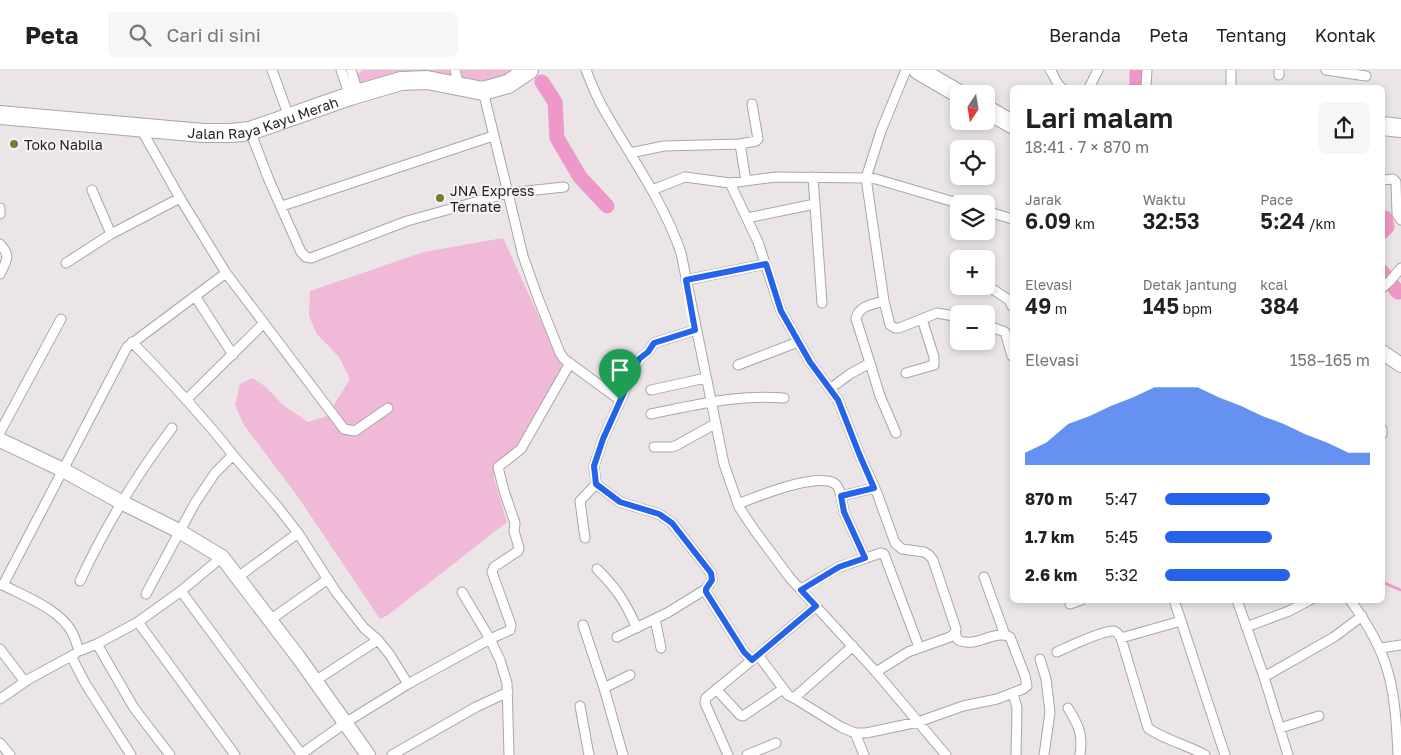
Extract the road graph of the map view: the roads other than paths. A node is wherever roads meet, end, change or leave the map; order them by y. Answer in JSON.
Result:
{"nodes":[{"id":1,"x":272,"y":70,"type":"edge"},
{"id":2,"x":341,"y":70,"type":"edge"},
{"id":3,"x":351,"y":70,"type":"edge"},
{"id":4,"x":586,"y":70,"type":"edge"},
{"id":5,"x":906,"y":70,"type":"edge"},
{"id":6,"x":918,"y":70,"type":"edge"},
{"id":7,"x":1050,"y":70,"type":"edge"},
{"id":8,"x":1098,"y":70,"type":"edge"},
{"id":9,"x":1147,"y":70,"type":"edge"},
{"id":10,"x":1231,"y":70,"type":"edge"},
{"id":11,"x":1326,"y":70,"type":"edge"},
{"id":12,"x":524,"y":73,"type":"edge"},
{"id":13,"x":1366,"y":76,"type":"dead end"},
{"id":14,"x":457,"y":78,"type":"edge"},
{"id":15,"x":1059,"y":85,"type":"edge"},
{"id":16,"x":1090,"y":85,"type":"edge"},
{"id":17,"x":1146,"y":85,"type":"edge"},
{"id":18,"x":1231,"y":85,"type":"edge"},
{"id":19,"x":950,"y":89,"type":"edge"},
{"id":20,"x":483,"y":91,"type":"junction"},
{"id":21,"x":354,"y":94,"type":"junction"},
{"id":22,"x":752,"y":104,"type":"dead end"},
{"id":23,"x":995,"y":114,"type":"edge"},
{"id":24,"x":0,"y":115,"type":"edge"},
{"id":25,"x":289,"y":117,"type":"junction"},
{"id":26,"x":1010,"y":123,"type":"edge"},
{"id":27,"x":1385,"y":126,"type":"edge"},
{"id":28,"x":142,"y":128,"type":"junction"},
{"id":29,"x":1401,"y":128,"type":"edge"},
{"id":30,"x":250,"y":131,"type":"junction"},
{"id":31,"x":494,"y":136,"type":"junction"},
{"id":32,"x":740,"y":144,"type":"junction"},
{"id":33,"x":630,"y":153,"type":"junction"},
{"id":34,"x":813,"y":177,"type":"junction"},
{"id":35,"x":866,"y":178,"type":"junction"},
{"id":36,"x":1385,"y":180,"type":"edge"},
{"id":37,"x":746,"y":181,"type":"junction"},
{"id":38,"x":730,"y":183,"type":"junction"},
{"id":39,"x":564,"y":187,"type":"dead end"},
{"id":40,"x":92,"y":190,"type":"dead end"},
{"id":41,"x":652,"y":190,"type":"junction"},
{"id":42,"x":508,"y":192,"type":"junction"},
{"id":43,"x":180,"y":198,"type":"junction"},
{"id":44,"x":950,"y":201,"type":"edge"},
{"id":45,"x":815,"y":204,"type":"junction"},
{"id":46,"x":282,"y":206,"type":"junction"},
{"id":47,"x":0,"y":208,"type":"edge"},
{"id":48,"x":995,"y":213,"type":"edge"},
{"id":49,"x":0,"y":214,"type":"edge"},
{"id":50,"x":747,"y":218,"type":"junction"},
{"id":51,"x":1010,"y":218,"type":"edge"},
{"id":52,"x":1401,"y":220,"type":"edge"},
{"id":53,"x":111,"y":234,"type":"junction"},
{"id":54,"x":0,"y":244,"type":"edge"},
{"id":55,"x":66,"y":263,"type":"dead end"},
{"id":56,"x":766,"y":264,"type":"junction"},
{"id":57,"x":1401,"y":268,"type":"edge"},
{"id":58,"x":226,"y":273,"type":"junction"},
{"id":59,"x":0,"y":274,"type":"edge"},
{"id":60,"x":686,"y":280,"type":"junction"},
{"id":61,"x":1385,"y":285,"type":"edge"},
{"id":62,"x":995,"y":291,"type":"edge"},
{"id":63,"x":195,"y":296,"type":"junction"},
{"id":64,"x":884,"y":301,"type":"junction"},
{"id":65,"x":1010,"y":303,"type":"edge"},
{"id":66,"x":822,"y":304,"type":"dead end"},
{"id":67,"x":950,"y":314,"type":"edge"},
{"id":68,"x":61,"y":319,"type":"dead end"},
{"id":69,"x":922,"y":319,"type":"junction"},
{"id":70,"x":264,"y":323,"type":"junction"},
{"id":71,"x":995,"y":327,"type":"edge"},
{"id":72,"x":1009,"y":329,"type":"edge"},
{"id":73,"x":695,"y":330,"type":"junction"},
{"id":74,"x":132,"y":342,"type":"junction"},
{"id":75,"x":798,"y":342,"type":"junction"},
{"id":76,"x":233,"y":355,"type":"junction"},
{"id":77,"x":1385,"y":355,"type":"edge"},
{"id":78,"x":870,"y":363,"type":"junction"},
{"id":79,"x":572,"y":365,"type":"junction"},
{"id":80,"x":738,"y":365,"type":"dead end"},
{"id":81,"x":1401,"y":365,"type":"edge"},
{"id":82,"x":906,"y":373,"type":"dead end"},
{"id":83,"x":706,"y":378,"type":"junction"},
{"id":84,"x":831,"y":388,"type":"junction"},
{"id":85,"x":651,"y":390,"type":"dead end"},
{"id":86,"x":784,"y":398,"type":"dead end"},
{"id":87,"x":186,"y":400,"type":"junction"},
{"id":88,"x":620,"y":400,"type":"junction"},
{"id":89,"x":710,"y":401,"type":"junction"},
{"id":90,"x":388,"y":408,"type":"dead end"},
{"id":91,"x":651,"y":414,"type":"dead end"},
{"id":92,"x":715,"y":424,"type":"junction"},
{"id":93,"x":172,"y":428,"type":"dead end"},
{"id":94,"x":0,"y":432,"type":"edge"},
{"id":95,"x":896,"y":433,"type":"dead end"},
{"id":96,"x":0,"y":440,"type":"edge"},
{"id":97,"x":654,"y":447,"type":"dead end"},
{"id":98,"x":233,"y":456,"type":"junction"},
{"id":99,"x":62,"y":470,"type":"junction"},
{"id":100,"x":596,"y":484,"type":"junction"},
{"id":101,"x":874,"y":488,"type":"junction"},
{"id":102,"x":841,"y":496,"type":"junction"},
{"id":103,"x":122,"y":502,"type":"junction"},
{"id":104,"x":738,"y":504,"type":"junction"},
{"id":105,"x":179,"y":531,"type":"junction"},
{"id":106,"x":298,"y":533,"type":"junction"},
{"id":107,"x":585,"y":538,"type":"dead end"},
{"id":108,"x":222,"y":557,"type":"junction"},
{"id":109,"x":865,"y":558,"type":"junction"},
{"id":110,"x":598,"y":569,"type":"dead end"},
{"id":111,"x":238,"y":577,"type":"junction"},
{"id":112,"x":984,"y":577,"type":"dead end"},
{"id":113,"x":328,"y":578,"type":"junction"},
{"id":114,"x":80,"y":580,"type":"dead end"},
{"id":115,"x":2,"y":585,"type":"edge"},
{"id":116,"x":706,"y":589,"type":"junction"},
{"id":117,"x":801,"y":590,"type":"junction"},
{"id":118,"x":181,"y":591,"type":"junction"},
{"id":119,"x":462,"y":592,"type":"dead end"},
{"id":120,"x":146,"y":594,"type":"dead end"},
{"id":121,"x":1175,"y":603,"type":"edge"},
{"id":122,"x":1238,"y":603,"type":"edge"},
{"id":123,"x":1304,"y":603,"type":"edge"},
{"id":124,"x":1352,"y":603,"type":"edge"},
{"id":125,"x":816,"y":606,"type":"junction"},
{"id":126,"x":1362,"y":616,"type":"junction"},
{"id":127,"x":655,"y":619,"type":"junction"},
{"id":128,"x":270,"y":620,"type":"junction"},
{"id":129,"x":1180,"y":621,"type":"junction"},
{"id":130,"x":138,"y":622,"type":"junction"},
{"id":131,"x":583,"y":625,"type":"dead end"},
{"id":132,"x":637,"y":628,"type":"junction"},
{"id":133,"x":1246,"y":628,"type":"junction"},
{"id":134,"x":955,"y":633,"type":"junction"},
{"id":135,"x":1005,"y":635,"type":"junction"},
{"id":136,"x":617,"y":637,"type":"dead end"},
{"id":137,"x":1121,"y":638,"type":"junction"},
{"id":138,"x":490,"y":639,"type":"junction"},
{"id":139,"x":378,"y":640,"type":"junction"},
{"id":140,"x":97,"y":644,"type":"junction"},
{"id":141,"x":1401,"y":645,"type":"edge"},
{"id":142,"x":853,"y":646,"type":"junction"},
{"id":143,"x":919,"y":647,"type":"junction"},
{"id":144,"x":661,"y":648,"type":"dead end"},
{"id":145,"x":1380,"y":648,"type":"junction"},
{"id":146,"x":0,"y":649,"type":"edge"},
{"id":147,"x":1057,"y":652,"type":"dead end"},
{"id":148,"x":75,"y":653,"type":"junction"},
{"id":149,"x":755,"y":657,"type":"junction"},
{"id":150,"x":1040,"y":659,"type":"dead end"},
{"id":151,"x":876,"y":672,"type":"junction"},
{"id":152,"x":630,"y":675,"type":"dead end"},
{"id":153,"x":1264,"y":677,"type":"junction"},
{"id":154,"x":315,"y":681,"type":"junction"},
{"id":155,"x":25,"y":682,"type":"junction"},
{"id":156,"x":408,"y":684,"type":"junction"},
{"id":157,"x":604,"y":688,"type":"junction"},
{"id":158,"x":716,"y":689,"type":"junction"},
{"id":159,"x":783,"y":689,"type":"junction"},
{"id":160,"x":508,"y":692,"type":"junction"},
{"id":161,"x":1013,"y":693,"type":"junction"},
{"id":162,"x":794,"y":698,"type":"junction"},
{"id":163,"x":0,"y":699,"type":"edge"},
{"id":164,"x":580,"y":706,"type":"dead end"},
{"id":165,"x":1068,"y":708,"type":"dead end"},
{"id":166,"x":1319,"y":716,"type":"dead end"},
{"id":167,"x":918,"y":722,"type":"junction"},
{"id":168,"x":345,"y":723,"type":"junction"},
{"id":169,"x":1280,"y":728,"type":"junction"},
{"id":170,"x":855,"y":732,"type":"junction"},
{"id":171,"x":0,"y":743,"type":"edge"},
{"id":172,"x":776,"y":743,"type":"dead end"},
{"id":173,"x":10,"y":755,"type":"edge"},
{"id":174,"x":131,"y":755,"type":"edge"},
{"id":175,"x":170,"y":755,"type":"edge"},
{"id":176,"x":235,"y":755,"type":"edge"},
{"id":177,"x":301,"y":755,"type":"edge"},
{"id":178,"x":368,"y":755,"type":"edge"},
{"id":179,"x":392,"y":755,"type":"edge"},
{"id":180,"x":509,"y":755,"type":"edge"},
{"id":181,"x":589,"y":755,"type":"edge"},
{"id":182,"x":623,"y":755,"type":"edge"},
{"id":183,"x":728,"y":755,"type":"edge"},
{"id":184,"x":747,"y":755,"type":"edge"},
{"id":185,"x":864,"y":755,"type":"edge"},
{"id":186,"x":946,"y":755,"type":"edge"},
{"id":187,"x":1016,"y":755,"type":"edge"},
{"id":188,"x":1044,"y":755,"type":"edge"},
{"id":189,"x":1080,"y":755,"type":"edge"},
{"id":190,"x":1205,"y":755,"type":"edge"},
{"id":191,"x":1224,"y":755,"type":"edge"},
{"id":192,"x":1288,"y":755,"type":"edge"},
{"id":193,"x":1398,"y":755,"type":"edge"}],
"edges":[{"from":1,"to":25,"type":"street"},
{"from":2,"to":21,"type":"street"},
{"from":3,"to":21,"type":"street"},
{"from":4,"to":33,"type":"street"},
{"from":5,"to":35,"type":"street"},
{"from":6,"to":19,"type":"highway"},
{"from":7,"to":15,"type":"street"},
{"from":8,"to":16,"type":"street"},
{"from":9,"to":17,"type":"street"},
{"from":10,"to":18,"type":"street"},
{"from":11,"to":13,"type":"street"},
{"from":12,"to":20,"type":"highway","name":"Jalan Raya Kayu Merah"},
{"from":14,"to":20,"type":"highway","name":"Jalan Raya Kayu Merah"},
{"from":14,"to":21,"type":"highway","name":"Jalan Raya Kayu Merah"},
{"from":20,"to":31,"type":"street"},
{"from":21,"to":25,"type":"highway","name":"Jalan Raya Kayu Merah"},
{"from":22,"to":32,"type":"street"},
{"from":23,"to":26,"type":"highway"},
{"from":24,"to":28,"type":"highway","name":"Jalan Raya Kayu Merah"},
{"from":25,"to":30,"type":"highway","name":"Jalan Raya Kayu Merah"},
{"from":27,"to":29,"type":"highway"},
{"from":28,"to":30,"type":"highway","name":"Jalan Raya Kayu Merah"},
{"from":28,"to":43,"type":"street"},
{"from":30,"to":46,"type":"street"},
{"from":31,"to":42,"type":"street"},
{"from":31,"to":46,"type":"street"},
{"from":32,"to":33,"type":"street"},
{"from":32,"to":37,"type":"street"},
{"from":33,"to":41,"type":"street"},
{"from":34,"to":35,"type":"street"},
{"from":34,"to":37,"type":"street"},
{"from":34,"to":45,"type":"street"},
{"from":35,"to":44,"type":"street"},
{"from":35,"to":64,"type":"street"},
{"from":36,"to":52,"type":"street"},
{"from":37,"to":38,"type":"street"},
{"from":38,"to":41,"type":"street"},
{"from":38,"to":50,"type":"street"},
{"from":39,"to":42,"type":"street"},
{"from":40,"to":53,"type":"street"},
{"from":41,"to":60,"type":"street"},
{"from":42,"to":46,"type":"street"},
{"from":42,"to":79,"type":"street"},
{"from":43,"to":53,"type":"street"},
{"from":43,"to":58,"type":"street"},
{"from":45,"to":50,"type":"street"},
{"from":45,"to":66,"type":"street"},
{"from":47,"to":49,"type":"street"},
{"from":48,"to":51,"type":"street"},
{"from":50,"to":56,"type":"street"},
{"from":53,"to":55,"type":"street"},
{"from":54,"to":59,"type":"street"},
{"from":56,"to":60,"type":"street"},
{"from":56,"to":75,"type":"street"},
{"from":57,"to":61,"type":"street"},
{"from":58,"to":63,"type":"street"},
{"from":58,"to":70,"type":"street"},
{"from":60,"to":73,"type":"street"},
{"from":62,"to":65,"type":"street"},
{"from":63,"to":74,"type":"street"},
{"from":63,"to":76,"type":"street"},
{"from":64,"to":69,"type":"street"},
{"from":64,"to":78,"type":"street"},
{"from":67,"to":69,"type":"street"},
{"from":68,"to":94,"type":"street"},
{"from":69,"to":82,"type":"street"},
{"from":70,"to":76,"type":"street"},
{"from":70,"to":90,"type":"street"},
{"from":71,"to":72,"type":"street"},
{"from":73,"to":83,"type":"street"},
{"from":73,"to":88,"type":"street"},
{"from":74,"to":87,"type":"street"},
{"from":74,"to":99,"type":"street"},
{"from":75,"to":80,"type":"street"},
{"from":75,"to":84,"type":"street"},
{"from":76,"to":87,"type":"street"},
{"from":77,"to":81,"type":"street"},
{"from":78,"to":84,"type":"street"},
{"from":78,"to":95,"type":"street"},
{"from":79,"to":88,"type":"street"},
{"from":79,"to":138,"type":"street"},
{"from":83,"to":85,"type":"street"},
{"from":83,"to":89,"type":"street"},
{"from":84,"to":101,"type":"street"},
{"from":86,"to":89,"type":"street"},
{"from":87,"to":98,"type":"street"},
{"from":88,"to":100,"type":"street"},
{"from":89,"to":91,"type":"street"},
{"from":89,"to":92,"type":"street"},
{"from":92,"to":97,"type":"street"},
{"from":92,"to":104,"type":"street"},
{"from":93,"to":103,"type":"street"},
{"from":96,"to":99,"type":"street"},
{"from":98,"to":105,"type":"street"},
{"from":98,"to":106,"type":"street"},
{"from":99,"to":103,"type":"street"},
{"from":99,"to":115,"type":"street"},
{"from":100,"to":107,"type":"street"},
{"from":100,"to":116,"type":"street"},
{"from":101,"to":102,"type":"street"},
{"from":101,"to":134,"type":"street"},
{"from":102,"to":104,"type":"street"},
{"from":102,"to":109,"type":"street"},
{"from":103,"to":105,"type":"street"},
{"from":103,"to":114,"type":"street"},
{"from":104,"to":117,"type":"street"},
{"from":105,"to":108,"type":"street"},
{"from":105,"to":120,"type":"street"},
{"from":106,"to":111,"type":"street"},
{"from":106,"to":113,"type":"street"},
{"from":108,"to":111,"type":"street"},
{"from":108,"to":118,"type":"street"},
{"from":109,"to":117,"type":"street"},
{"from":109,"to":143,"type":"street"},
{"from":110,"to":132,"type":"street"},
{"from":111,"to":128,"type":"street"},
{"from":112,"to":135,"type":"street"},
{"from":113,"to":128,"type":"street"},
{"from":113,"to":139,"type":"street"},
{"from":115,"to":148,"type":"street"},
{"from":116,"to":127,"type":"street"},
{"from":116,"to":149,"type":"street"},
{"from":117,"to":125,"type":"street"},
{"from":118,"to":130,"type":"street"},
{"from":118,"to":177,"type":"street"},
{"from":119,"to":138,"type":"street"},
{"from":121,"to":129,"type":"street"},
{"from":122,"to":133,"type":"street"},
{"from":123,"to":133,"type":"street"},
{"from":124,"to":126,"type":"street"},
{"from":125,"to":142,"type":"street"},
{"from":125,"to":149,"type":"street"},
{"from":126,"to":145,"type":"street"},
{"from":126,"to":153,"type":"street"},
{"from":127,"to":132,"type":"street"},
{"from":127,"to":144,"type":"street"},
{"from":128,"to":154,"type":"street"},
{"from":129,"to":137,"type":"street"},
{"from":129,"to":191,"type":"street"},
{"from":130,"to":140,"type":"street"},
{"from":130,"to":176,"type":"street"},
{"from":131,"to":157,"type":"street"},
{"from":132,"to":136,"type":"street"},
{"from":133,"to":153,"type":"street"},
{"from":134,"to":135,"type":"street"},
{"from":134,"to":143,"type":"street"},
{"from":135,"to":161,"type":"street"},
{"from":137,"to":147,"type":"street"},
{"from":137,"to":190,"type":"street"},
{"from":138,"to":156,"type":"street"},
{"from":138,"to":160,"type":"street"},
{"from":139,"to":154,"type":"street"},
{"from":139,"to":156,"type":"street"},
{"from":140,"to":148,"type":"street"},
{"from":140,"to":175,"type":"street"},
{"from":141,"to":145,"type":"street"},
{"from":142,"to":151,"type":"street"},
{"from":142,"to":162,"type":"street"},
{"from":143,"to":151,"type":"street"},
{"from":145,"to":193,"type":"street"},
{"from":146,"to":155,"type":"street"},
{"from":148,"to":155,"type":"street"},
{"from":148,"to":174,"type":"street"},
{"from":149,"to":158,"type":"street"},
{"from":149,"to":159,"type":"street"},
{"from":150,"to":188,"type":"street"},
{"from":151,"to":167,"type":"street"},
{"from":152,"to":157,"type":"street"},
{"from":153,"to":169,"type":"street"},
{"from":154,"to":168,"type":"street"},
{"from":155,"to":163,"type":"street"},
{"from":156,"to":168,"type":"street"},
{"from":157,"to":182,"type":"street"},
{"from":158,"to":159,"type":"street"},
{"from":158,"to":183,"type":"street"},
{"from":159,"to":162,"type":"street"},
{"from":160,"to":179,"type":"street"},
{"from":160,"to":180,"type":"street"},
{"from":161,"to":167,"type":"street"},
{"from":161,"to":187,"type":"street"},
{"from":162,"to":170,"type":"street"},
{"from":164,"to":181,"type":"street"},
{"from":165,"to":189,"type":"street"},
{"from":166,"to":169,"type":"street"},
{"from":167,"to":170,"type":"street"},
{"from":167,"to":186,"type":"street"},
{"from":168,"to":177,"type":"street"},
{"from":168,"to":178,"type":"street"},
{"from":169,"to":192,"type":"street"},
{"from":170,"to":185,"type":"street"},
{"from":171,"to":173,"type":"street"},
{"from":172,"to":184,"type":"street"}]}
